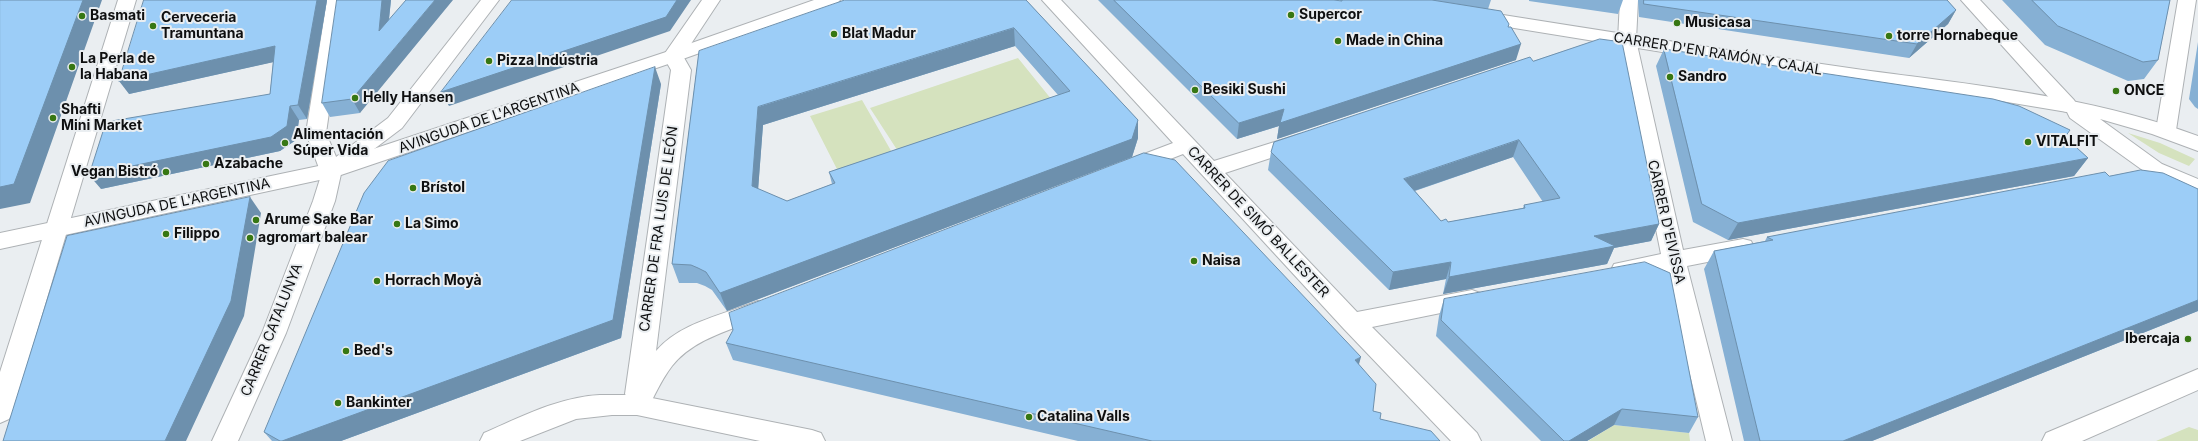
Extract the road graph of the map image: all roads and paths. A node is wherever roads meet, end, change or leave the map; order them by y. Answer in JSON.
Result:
{"nodes":[{"id":1,"x":127,"y":0,"type":"edge"},
{"id":2,"x":336,"y":0,"type":"edge"},
{"id":3,"x":490,"y":0,"type":"edge"},
{"id":4,"x":711,"y":0,"type":"edge"},
{"id":5,"x":831,"y":0,"type":"edge"},
{"id":6,"x":1051,"y":0,"type":"edge"},
{"id":7,"x":1629,"y":0,"type":"edge"},
{"id":8,"x":1970,"y":0,"type":"edge"},
{"id":9,"x":2187,"y":2,"type":"edge"},
{"id":10,"x":1460,"y":14,"type":"edge"},
{"id":11,"x":1618,"y":39,"type":"junction"},
{"id":12,"x":1572,"y":50,"type":"edge"},
{"id":13,"x":673,"y":56,"type":"junction"},
{"id":14,"x":2067,"y":105,"type":"junction"},
{"id":15,"x":2166,"y":130,"type":"junction"},
{"id":16,"x":1316,"y":135,"type":"edge"},
{"id":17,"x":2198,"y":144,"type":"edge"},
{"id":18,"x":1187,"y":145,"type":"junction"},
{"id":19,"x":2155,"y":169,"type":"junction"},
{"id":20,"x":1210,"y":170,"type":"junction"},
{"id":21,"x":331,"y":171,"type":"junction"},
{"id":22,"x":1112,"y":174,"type":"edge"},
{"id":23,"x":2125,"y":175,"type":"edge"},
{"id":24,"x":2198,"y":188,"type":"edge"},
{"id":25,"x":56,"y":228,"type":"junction"},
{"id":26,"x":0,"y":240,"type":"edge"},
{"id":27,"x":1762,"y":243,"type":"edge"},
{"id":28,"x":1674,"y":260,"type":"junction"},
{"id":29,"x":1603,"y":273,"type":"edge"},
{"id":30,"x":1494,"y":294,"type":"edge"},
{"id":31,"x":776,"y":303,"type":"edge"},
{"id":32,"x":1352,"y":322,"type":"junction"},
{"id":33,"x":2198,"y":379,"type":"edge"},
{"id":34,"x":637,"y":405,"type":"junction"},
{"id":35,"x":0,"y":412,"type":"edge"},
{"id":36,"x":225,"y":441,"type":"edge"},
{"id":37,"x":493,"y":441,"type":"edge"},
{"id":38,"x":812,"y":441,"type":"edge"},
{"id":39,"x":1468,"y":441,"type":"edge"},
{"id":40,"x":1719,"y":441,"type":"edge"},
{"id":41,"x":2055,"y":441,"type":"edge"}],
"edges":[{"from":1,"to":25,"type":"street"},
{"from":2,"to":21,"type":"street"},
{"from":3,"to":21,"type":"street"},
{"from":4,"to":13,"type":"street"},
{"from":5,"to":13,"type":"street","name":"AVINGUDA DE L'ARGENTINA"},
{"from":6,"to":18,"type":"street","name":"CARRER DE SIMÓ BALLESTER"},
{"from":7,"to":11,"type":"street","name":"CARRER D'EIVISSA"},
{"from":8,"to":14,"type":"street"},
{"from":9,"to":15,"type":"street"},
{"from":10,"to":11,"type":"street","name":"CARRER D'EN RAMÓN Y CAJAL"},
{"from":11,"to":12,"type":"street"},
{"from":11,"to":14,"type":"street","name":"CARRER D'EN RAMÓN Y CAJAL"},
{"from":11,"to":28,"type":"street","name":"CARRER D'EIVISSA"},
{"from":13,"to":21,"type":"street","name":"AVINGUDA DE L'ARGENTINA"},
{"from":13,"to":34,"type":"street","name":"CARRER DE FRA LUIS DE LEÓN"},
{"from":14,"to":15,"type":"street","name":"CARRER D'EN RAMÓN Y CAJAL"},
{"from":14,"to":19,"type":"street"},
{"from":15,"to":17,"type":"street","name":"CARRER D'EN RAMÓN Y CAJAL"},
{"from":16,"to":20,"type":"street"},
{"from":18,"to":20,"type":"street","name":"CARRER DE SIMÓ BALLESTER"},
{"from":18,"to":22,"type":"street"},
{"from":19,"to":23,"type":"street"},
{"from":19,"to":24,"type":"street"},
{"from":20,"to":32,"type":"street","name":"CARRER DE SIMÓ BALLESTER"},
{"from":21,"to":25,"type":"street","name":"AVINGUDA DE L'ARGENTINA"},
{"from":21,"to":36,"type":"street","name":"CARRER CATALUNYA"},
{"from":25,"to":26,"type":"street","name":"AVINGUDA DE L'ARGENTINA"},
{"from":25,"to":35,"type":"street"},
{"from":27,"to":28,"type":"street"},
{"from":28,"to":29,"type":"street"},
{"from":28,"to":40,"type":"street","name":"CARRER D'EIVISSA"},
{"from":30,"to":32,"type":"street"},
{"from":31,"to":34,"type":"street"},
{"from":32,"to":39,"type":"street","name":"CARRER DE SIMÓ BALLESTER"},
{"from":33,"to":41,"type":"street"},
{"from":34,"to":37,"type":"street"},
{"from":34,"to":38,"type":"street"}]}
